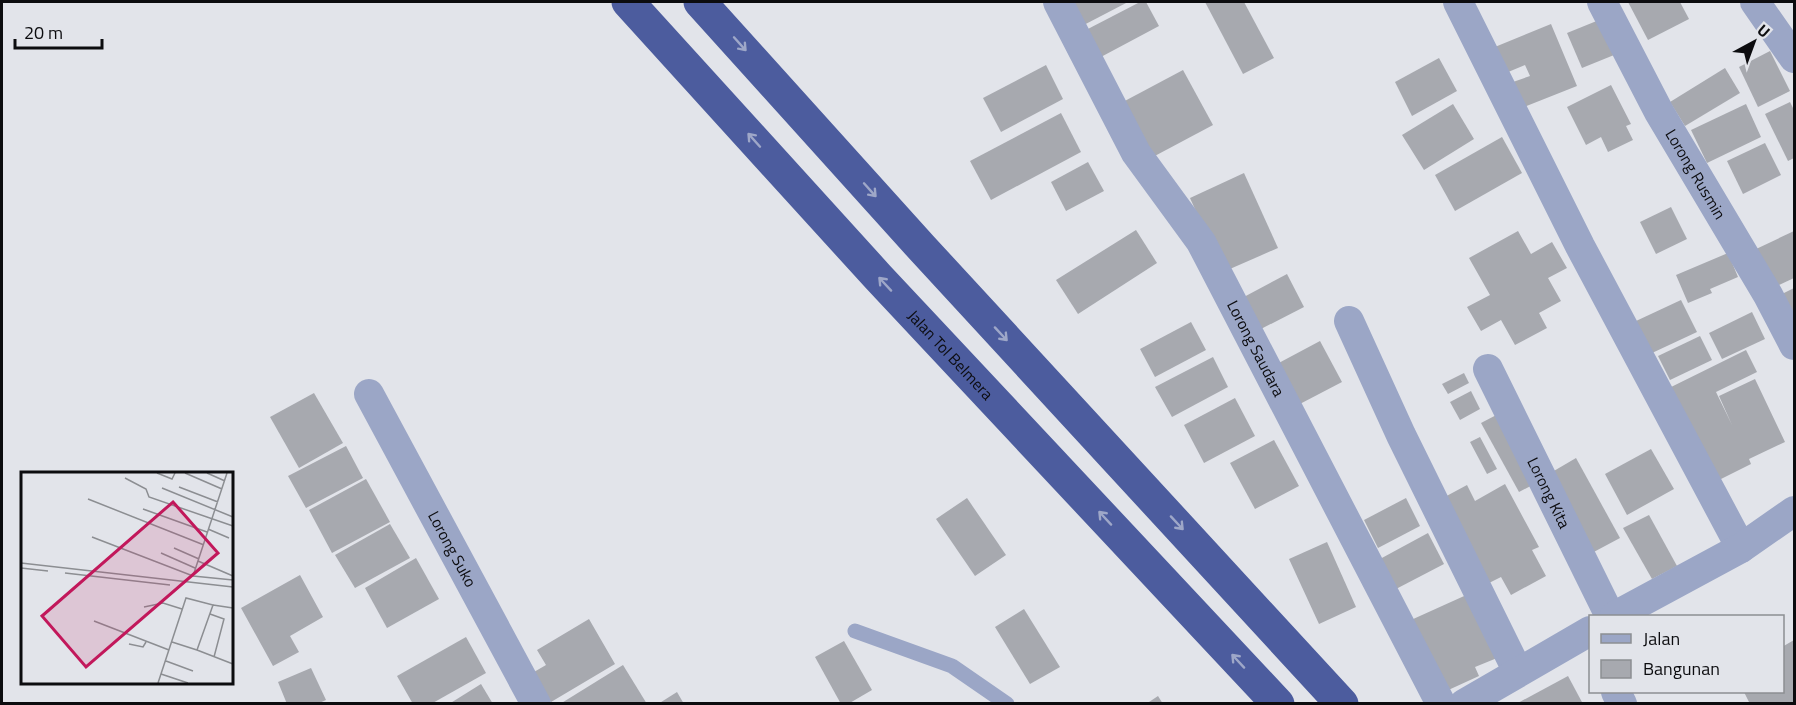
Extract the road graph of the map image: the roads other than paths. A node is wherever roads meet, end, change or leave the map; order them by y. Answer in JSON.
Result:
{"nodes":[{"id":1,"x":628,"y":2,"type":"edge"},
{"id":2,"x":700,"y":2,"type":"edge"},
{"id":3,"x":1058,"y":2,"type":"edge"},
{"id":4,"x":1458,"y":2,"type":"edge"},
{"id":5,"x":1602,"y":2,"type":"edge"},
{"id":6,"x":1755,"y":2,"type":"edge"},
{"id":7,"x":1794,"y":58,"type":"edge"},
{"id":8,"x":1349,"y":321,"type":"dead end"},
{"id":9,"x":1794,"y":345,"type":"edge"},
{"id":10,"x":1488,"y":369,"type":"dead end"},
{"id":11,"x":369,"y":394,"type":"dead end"},
{"id":12,"x":1794,"y":511,"type":"edge"},
{"id":13,"x":1741,"y":548,"type":"junction"},
{"id":14,"x":1610,"y":615,"type":"edge"},
{"id":15,"x":1617,"y":615,"type":"edge"},
{"id":16,"x":855,"y":631,"type":"dead end"},
{"id":17,"x":1589,"y":636,"type":"edge"},
{"id":18,"x":1518,"y":672,"type":"junction"},
{"id":19,"x":536,"y":704,"type":"edge"},
{"id":20,"x":1007,"y":704,"type":"edge"},
{"id":21,"x":1278,"y":704,"type":"edge"},
{"id":22,"x":1342,"y":704,"type":"edge"},
{"id":23,"x":1441,"y":704,"type":"edge"},
{"id":24,"x":1464,"y":704,"type":"edge"}],
"edges":[{"from":21,"to":1,"type":"highway","name":"Jalan Tol Belmera","one_way":true},
{"from":2,"to":22,"type":"highway","one_way":true},
{"from":3,"to":23,"type":"street","name":"Lorong Saudara"},
{"from":4,"to":13,"type":"street"},
{"from":5,"to":9,"type":"street","name":"Lorong Rusmin"},
{"from":6,"to":7,"type":"street"},
{"from":8,"to":18,"type":"street"},
{"from":10,"to":14,"type":"street","name":"Lorong Kita"},
{"from":11,"to":19,"type":"street","name":"Lorong Suko"},
{"from":12,"to":13,"type":"street"},
{"from":13,"to":15,"type":"street"},
{"from":16,"to":20,"type":"lane"},
{"from":17,"to":18,"type":"street"},
{"from":18,"to":24,"type":"street"}]}
